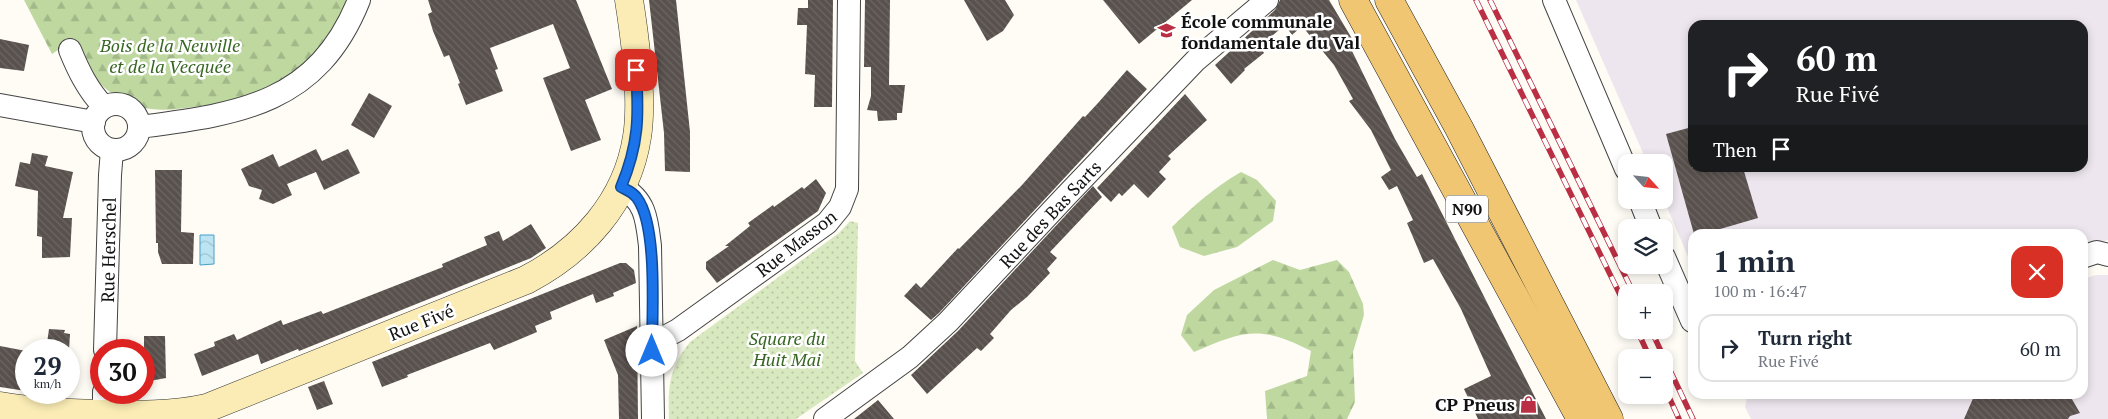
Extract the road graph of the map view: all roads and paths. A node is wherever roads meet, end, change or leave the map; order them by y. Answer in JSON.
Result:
{"nodes":[{"id":1,"x":359,"y":0,"type":"edge"},
{"id":2,"x":629,"y":0,"type":"edge"},
{"id":3,"x":849,"y":0,"type":"edge"},
{"id":4,"x":1267,"y":0,"type":"edge"},
{"id":5,"x":1353,"y":0,"type":"edge"},
{"id":6,"x":1390,"y":0,"type":"edge"},
{"id":7,"x":1554,"y":0,"type":"edge"},
{"id":8,"x":70,"y":50,"type":"dead end"},
{"id":9,"x":0,"y":105,"type":"edge"},
{"id":10,"x":99,"y":115,"type":"junction"},
{"id":11,"x":139,"y":127,"type":"junction"},
{"id":12,"x":112,"y":150,"type":"junction"},
{"id":13,"x":1620,"y":154,"type":"edge"},
{"id":14,"x":621,"y":187,"type":"junction"},
{"id":15,"x":2088,"y":255,"type":"edge"},
{"id":16,"x":2108,"y":255,"type":"edge"},
{"id":17,"x":1671,"y":274,"type":"edge"},
{"id":18,"x":1688,"y":312,"type":"edge"},
{"id":19,"x":106,"y":339,"type":"edge"},
{"id":20,"x":652,"y":340,"type":"junction"},
{"id":21,"x":99,"y":404,"type":"edge"},
{"id":22,"x":109,"y":404,"type":"edge"},
{"id":23,"x":0,"y":406,"type":"edge"},
{"id":24,"x":653,"y":419,"type":"edge"},
{"id":25,"x":825,"y":419,"type":"edge"},
{"id":26,"x":1581,"y":419,"type":"edge"},
{"id":27,"x":1609,"y":419,"type":"edge"}],
"edges":[{"from":1,"to":11,"type":"street"},
{"from":2,"to":14,"type":"street","name":"Rue Fivé"},
{"from":3,"to":20,"type":"street","name":"Rue Masson"},
{"from":4,"to":25,"type":"street","name":"Rue des Bas Sarts"},
{"from":5,"to":26,"type":"main road","number":"N90"},
{"from":6,"to":27,"type":"main road","number":"N90"},
{"from":7,"to":13,"type":"street"},
{"from":8,"to":10,"type":"street"},
{"from":9,"to":10,"type":"street"},
{"from":10,"to":11,"type":"street"},
{"from":10,"to":12,"type":"street"},
{"from":11,"to":12,"type":"street"},
{"from":12,"to":19,"type":"street","name":"Rue Herschel"},
{"from":14,"to":20,"type":"street"},
{"from":14,"to":22,"type":"street","name":"Rue Fivé"},
{"from":15,"to":16,"type":"street"},
{"from":17,"to":18,"type":"street"},
{"from":20,"to":24,"type":"street"},
{"from":21,"to":23,"type":"street","name":"Rue Fivé"}]}
